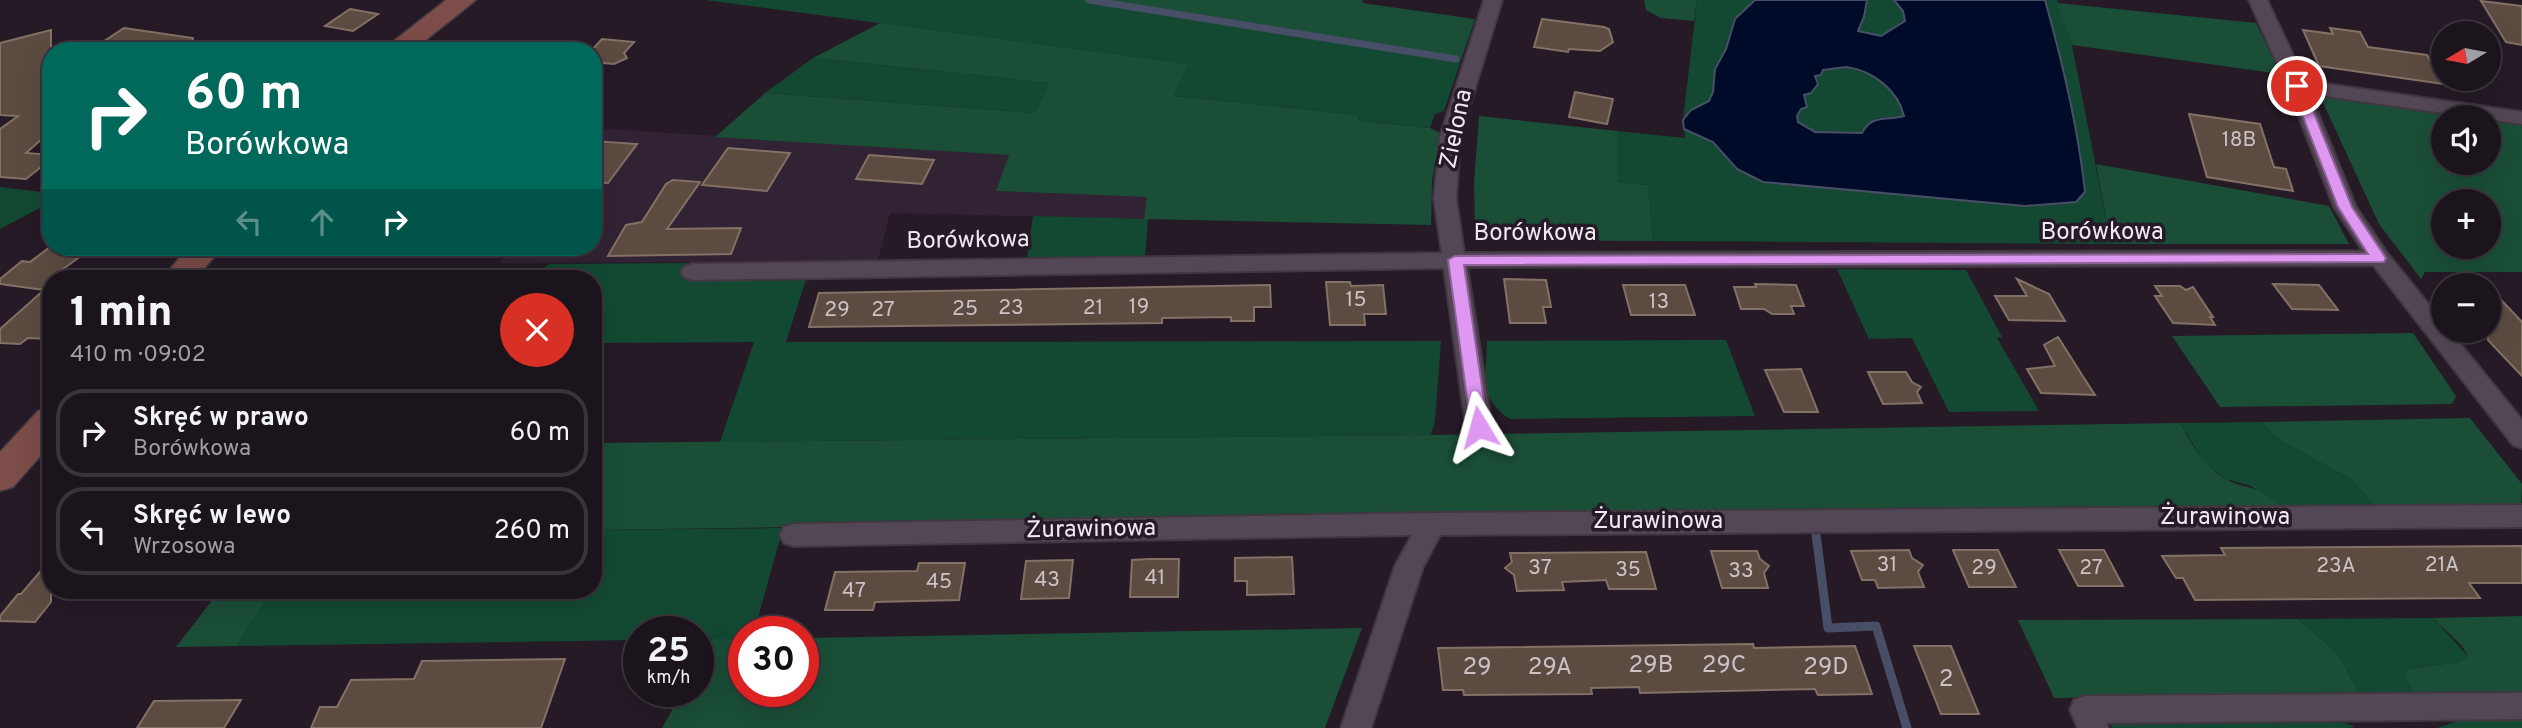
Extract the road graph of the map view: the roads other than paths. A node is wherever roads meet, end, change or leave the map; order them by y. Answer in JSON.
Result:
{"nodes":[{"id":1,"x":463,"y":0,"type":"edge"},
{"id":2,"x":1493,"y":0,"type":"edge"},
{"id":3,"x":2258,"y":0,"type":"edge"},
{"id":4,"x":406,"y":42,"type":"edge"},
{"id":5,"x":2297,"y":86,"type":"junction"},
{"id":6,"x":2522,"y":118,"type":"edge"},
{"id":7,"x":199,"y":256,"type":"edge"},
{"id":8,"x":2379,"y":258,"type":"junction"},
{"id":9,"x":1455,"y":260,"type":"junction"},
{"id":10,"x":185,"y":270,"type":"edge"},
{"id":11,"x":692,"y":272,"type":"dead end"},
{"id":12,"x":1479,"y":427,"type":"dead end"},
{"id":13,"x":42,"y":430,"type":"edge"},
{"id":14,"x":2522,"y":438,"type":"edge"},
{"id":15,"x":0,"y":477,"type":"edge"},
{"id":16,"x":2522,"y":516,"type":"edge"},
{"id":17,"x":1433,"y":524,"type":"junction"},
{"id":18,"x":794,"y":535,"type":"dead end"},
{"id":19,"x":2522,"y":706,"type":"edge"},
{"id":20,"x":2089,"y":719,"type":"edge"},
{"id":21,"x":1356,"y":728,"type":"edge"}],
"edges":[{"from":1,"to":4,"type":"main road"},
{"from":2,"to":9,"type":"street","name":"Zielona"},
{"from":3,"to":5,"type":"street"},
{"from":5,"to":6,"type":"street"},
{"from":5,"to":8,"type":"street"},
{"from":7,"to":10,"type":"main road"},
{"from":8,"to":9,"type":"street","name":"Borówkowa"},
{"from":8,"to":14,"type":"street"},
{"from":9,"to":11,"type":"street","name":"Borówkowa"},
{"from":9,"to":12,"type":"street","name":"Zielona"},
{"from":13,"to":15,"type":"main road"},
{"from":16,"to":17,"type":"street","name":"Żurawinowa"},
{"from":17,"to":18,"type":"street","name":"Żurawinowa"},
{"from":17,"to":21,"type":"street"},
{"from":19,"to":20,"type":"street"}]}
